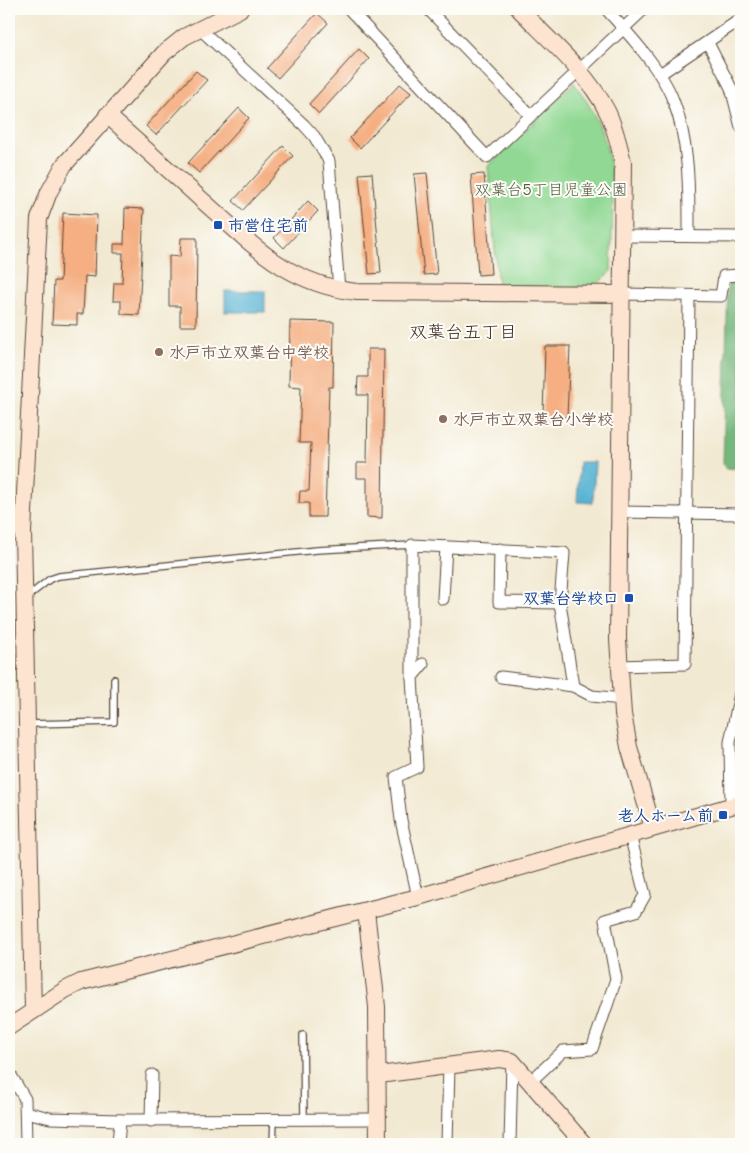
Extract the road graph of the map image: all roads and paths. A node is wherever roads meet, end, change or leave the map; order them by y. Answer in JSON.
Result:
{"nodes":[{"id":1,"x":240,"y":9,"type":"edge"},
{"id":2,"x":349,"y":9,"type":"edge"},
{"id":3,"x":428,"y":9,"type":"edge"},
{"id":4,"x":519,"y":9,"type":"edge"},
{"id":5,"x":606,"y":9,"type":"edge"},
{"id":6,"x":644,"y":9,"type":"edge"},
{"id":7,"x":741,"y":19,"type":"edge"},
{"id":8,"x":624,"y":28,"type":"junction"},
{"id":9,"x":200,"y":29,"type":"junction"},
{"id":10,"x":708,"y":43,"type":"junction"},
{"id":11,"x":579,"y":72,"type":"junction"},
{"id":12,"x":660,"y":74,"type":"junction"},
{"id":13,"x":107,"y":115,"type":"junction"},
{"id":14,"x":530,"y":115,"type":"junction"},
{"id":15,"x":741,"y":127,"type":"edge"},
{"id":16,"x":623,"y":236,"type":"junction"},
{"id":17,"x":689,"y":236,"type":"junction"},
{"id":18,"x":741,"y":236,"type":"edge"},
{"id":19,"x":741,"y":275,"type":"edge"},
{"id":20,"x":339,"y":290,"type":"junction"},
{"id":21,"x":623,"y":294,"type":"junction"},
{"id":22,"x":689,"y":296,"type":"junction"},
{"id":23,"x":620,"y":512,"type":"junction"},
{"id":24,"x":688,"y":513,"type":"junction"},
{"id":25,"x":741,"y":514,"type":"edge"},
{"id":26,"x":412,"y":545,"type":"junction"},
{"id":27,"x":446,"y":547,"type":"junction"},
{"id":28,"x":500,"y":549,"type":"junction"},
{"id":29,"x":444,"y":599,"type":"dead end"},
{"id":30,"x":23,"y":601,"type":"junction"},
{"id":31,"x":560,"y":603,"type":"junction"},
{"id":32,"x":423,"y":664,"type":"dead end"},
{"id":33,"x":619,"y":666,"type":"junction"},
{"id":34,"x":501,"y":677,"type":"dead end"},
{"id":35,"x":412,"y":678,"type":"junction"},
{"id":36,"x":114,"y":679,"type":"dead end"},
{"id":37,"x":573,"y":686,"type":"junction"},
{"id":38,"x":741,"y":688,"type":"edge"},
{"id":39,"x":622,"y":700,"type":"junction"},
{"id":40,"x":27,"y":724,"type":"junction"},
{"id":41,"x":736,"y":805,"type":"edge"},
{"id":42,"x":653,"y":828,"type":"junction"},
{"id":43,"x":630,"y":835,"type":"junction"},
{"id":44,"x":418,"y":897,"type":"junction"},
{"id":45,"x":366,"y":911,"type":"junction"},
{"id":46,"x":34,"y":1011,"type":"junction"},
{"id":47,"x":9,"y":1027,"type":"edge"},
{"id":48,"x":303,"y":1035,"type":"dead end"},
{"id":49,"x":512,"y":1062,"type":"junction"},
{"id":50,"x":449,"y":1066,"type":"junction"},
{"id":51,"x":9,"y":1072,"type":"edge"},
{"id":52,"x":152,"y":1075,"type":"dead end"},
{"id":53,"x":379,"y":1076,"type":"junction"},
{"id":54,"x":530,"y":1082,"type":"junction"},
{"id":55,"x":26,"y":1112,"type":"junction"},
{"id":56,"x":378,"y":1119,"type":"junction"},
{"id":57,"x":120,"y":1120,"type":"junction"},
{"id":58,"x":274,"y":1120,"type":"junction"},
{"id":59,"x":304,"y":1120,"type":"junction"},
{"id":60,"x":152,"y":1121,"type":"junction"},
{"id":61,"x":26,"y":1144,"type":"edge"},
{"id":62,"x":118,"y":1144,"type":"edge"},
{"id":63,"x":272,"y":1144,"type":"edge"},
{"id":64,"x":378,"y":1144,"type":"edge"},
{"id":65,"x":447,"y":1144,"type":"edge"},
{"id":66,"x":510,"y":1144,"type":"edge"},
{"id":67,"x":584,"y":1144,"type":"edge"}],
"edges":[{"from":1,"to":9,"type":"street"},
{"from":2,"to":14,"type":"street"},
{"from":3,"to":14,"type":"street"},
{"from":4,"to":11,"type":"street"},
{"from":5,"to":8,"type":"street"},
{"from":6,"to":8,"type":"street"},
{"from":7,"to":10,"type":"street"},
{"from":8,"to":11,"type":"street"},
{"from":8,"to":12,"type":"street"},
{"from":9,"to":13,"type":"street"},
{"from":9,"to":20,"type":"street"},
{"from":10,"to":12,"type":"street"},
{"from":10,"to":15,"type":"street"},
{"from":11,"to":14,"type":"street"},
{"from":11,"to":16,"type":"street"},
{"from":12,"to":17,"type":"street"},
{"from":13,"to":20,"type":"street"},
{"from":13,"to":30,"type":"street"},
{"from":16,"to":17,"type":"street"},
{"from":16,"to":21,"type":"street"},
{"from":17,"to":18,"type":"street"},
{"from":19,"to":22,"type":"street"},
{"from":20,"to":21,"type":"street"},
{"from":21,"to":22,"type":"street"},
{"from":21,"to":23,"type":"street"},
{"from":22,"to":24,"type":"street"},
{"from":23,"to":24,"type":"street"},
{"from":23,"to":33,"type":"street"},
{"from":24,"to":25,"type":"street"},
{"from":24,"to":33,"type":"street"},
{"from":26,"to":27,"type":"street"},
{"from":26,"to":30,"type":"lane"},
{"from":26,"to":35,"type":"street"},
{"from":27,"to":28,"type":"street"},
{"from":27,"to":29,"type":"street"},
{"from":28,"to":31,"type":"street"},
{"from":28,"to":31,"type":"street"},
{"from":30,"to":40,"type":"street"},
{"from":31,"to":37,"type":"street"},
{"from":32,"to":35,"type":"street"},
{"from":33,"to":39,"type":"street"},
{"from":34,"to":37,"type":"street"},
{"from":35,"to":44,"type":"street"},
{"from":36,"to":40,"type":"lane"},
{"from":37,"to":39,"type":"street"},
{"from":38,"to":41,"type":"street"},
{"from":39,"to":42,"type":"street"},
{"from":40,"to":46,"type":"street"},
{"from":41,"to":42,"type":"street"},
{"from":42,"to":43,"type":"street"},
{"from":43,"to":44,"type":"street"},
{"from":43,"to":54,"type":"street"},
{"from":44,"to":45,"type":"street"},
{"from":45,"to":46,"type":"street"},
{"from":45,"to":53,"type":"street"},
{"from":46,"to":47,"type":"street"},
{"from":48,"to":59,"type":"lane"},
{"from":49,"to":50,"type":"street"},
{"from":49,"to":54,"type":"street"},
{"from":49,"to":66,"type":"street"},
{"from":50,"to":53,"type":"street"},
{"from":50,"to":65,"type":"street"},
{"from":51,"to":55,"type":"street"},
{"from":52,"to":60,"type":"street"},
{"from":53,"to":56,"type":"street"},
{"from":54,"to":67,"type":"street"},
{"from":55,"to":57,"type":"street"},
{"from":55,"to":61,"type":"street"},
{"from":56,"to":59,"type":"street"},
{"from":56,"to":64,"type":"street"},
{"from":57,"to":60,"type":"street"},
{"from":57,"to":62,"type":"street"},
{"from":58,"to":59,"type":"street"},
{"from":58,"to":60,"type":"street"},
{"from":58,"to":63,"type":"lane"}]}
